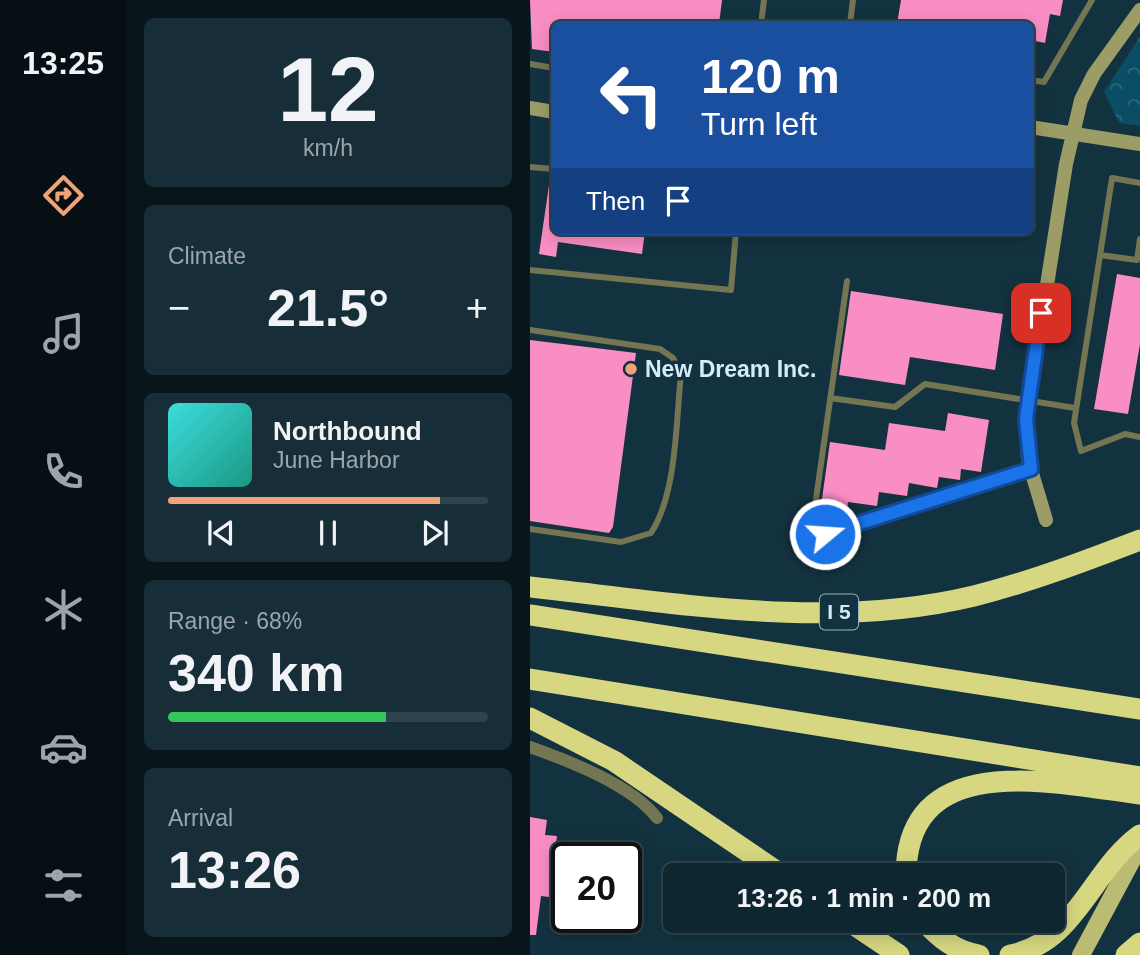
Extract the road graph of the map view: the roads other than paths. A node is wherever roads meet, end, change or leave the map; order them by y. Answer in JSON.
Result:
{"nodes":[{"id":1,"x":764,"y":0,"type":"edge"},
{"id":2,"x":853,"y":0,"type":"edge"},
{"id":3,"x":1092,"y":0,"type":"edge"},
{"id":4,"x":1140,"y":10,"type":"edge"},
{"id":5,"x":761,"y":21,"type":"edge"},
{"id":6,"x":850,"y":21,"type":"edge"},
{"id":7,"x":530,"y":64,"type":"edge"},
{"id":8,"x":551,"y":68,"type":"edge"},
{"id":9,"x":1034,"y":81,"type":"edge"},
{"id":10,"x":530,"y":108,"type":"edge"},
{"id":11,"x":551,"y":112,"type":"edge"},
{"id":12,"x":1034,"y":127,"type":"edge"},
{"id":13,"x":1074,"y":132,"type":"junction"},
{"id":14,"x":1140,"y":144,"type":"edge"},
{"id":15,"x":530,"y":167,"type":"edge"},
{"id":16,"x":551,"y":169,"type":"edge"},
{"id":17,"x":1140,"y":183,"type":"edge"},
{"id":18,"x":736,"y":235,"type":"edge"},
{"id":19,"x":1140,"y":239,"type":"edge"},
{"id":20,"x":1100,"y":255,"type":"junction"},
{"id":21,"x":530,"y":270,"type":"edge"},
{"id":22,"x":847,"y":281,"type":"dead end"},
{"id":23,"x":530,"y":330,"type":"edge"},
{"id":24,"x":830,"y":398,"type":"junction"},
{"id":25,"x":1028,"y":402,"type":"junction"},
{"id":26,"x":1075,"y":408,"type":"junction"},
{"id":27,"x":1139,"y":436,"type":"edge"},
{"id":28,"x":1031,"y":469,"type":"junction"},
{"id":29,"x":1046,"y":520,"type":"dead end"},
{"id":30,"x":530,"y":529,"type":"edge"},
{"id":31,"x":1140,"y":540,"type":"edge"},
{"id":32,"x":530,"y":587,"type":"edge"},
{"id":33,"x":530,"y":615,"type":"edge"},
{"id":34,"x":530,"y":679,"type":"edge"},
{"id":35,"x":1140,"y":707,"type":"edge"},
{"id":36,"x":530,"y":718,"type":"edge"},
{"id":37,"x":530,"y":747,"type":"edge"},
{"id":38,"x":1140,"y":777,"type":"edge"},
{"id":39,"x":1140,"y":794,"type":"edge"},
{"id":40,"x":657,"y":818,"type":"dead end"},
{"id":41,"x":1140,"y":835,"type":"edge"},
{"id":42,"x":1140,"y":845,"type":"edge"},
{"id":43,"x":764,"y":863,"type":"edge"},
{"id":44,"x":908,"y":863,"type":"edge"},
{"id":45,"x":866,"y":933,"type":"edge"},
{"id":46,"x":935,"y":933,"type":"edge"},
{"id":47,"x":1140,"y":943,"type":"edge"},
{"id":48,"x":899,"y":955,"type":"edge"},
{"id":49,"x":979,"y":955,"type":"edge"},
{"id":50,"x":1010,"y":955,"type":"edge"},
{"id":51,"x":1081,"y":955,"type":"edge"},
{"id":52,"x":1126,"y":955,"type":"edge"}],
"edges":[{"from":1,"to":5,"type":"lane"},
{"from":2,"to":6,"type":"lane"},
{"from":3,"to":9,"type":"lane"},
{"from":4,"to":13,"type":"street"},
{"from":7,"to":8,"type":"lane"},
{"from":10,"to":11,"type":"street"},
{"from":12,"to":13,"type":"street"},
{"from":13,"to":14,"type":"street"},
{"from":13,"to":25,"type":"street"},
{"from":15,"to":16,"type":"lane"},
{"from":17,"to":20,"type":"lane"},
{"from":18,"to":21,"type":"lane"},
{"from":19,"to":20,"type":"lane"},
{"from":20,"to":26,"type":"lane"},
{"from":22,"to":24,"type":"lane"},
{"from":23,"to":30,"type":"lane"},
{"from":24,"to":25,"type":"lane"},
{"from":24,"to":28,"type":"lane"},
{"from":25,"to":26,"type":"lane"},
{"from":25,"to":28,"type":"street"},
{"from":26,"to":27,"type":"lane"},
{"from":28,"to":29,"type":"street"},
{"from":31,"to":32,"type":"highway","number":"I 5"},
{"from":33,"to":35,"type":"highway","number":"I 5"},
{"from":34,"to":38,"type":"highway"},
{"from":36,"to":43,"type":"highway"},
{"from":37,"to":40,"type":"street"},
{"from":39,"to":44,"type":"highway"},
{"from":41,"to":50,"type":"highway"},
{"from":42,"to":51,"type":"main road"},
{"from":45,"to":48,"type":"highway"},
{"from":46,"to":49,"type":"highway"},
{"from":47,"to":52,"type":"highway"}]}
